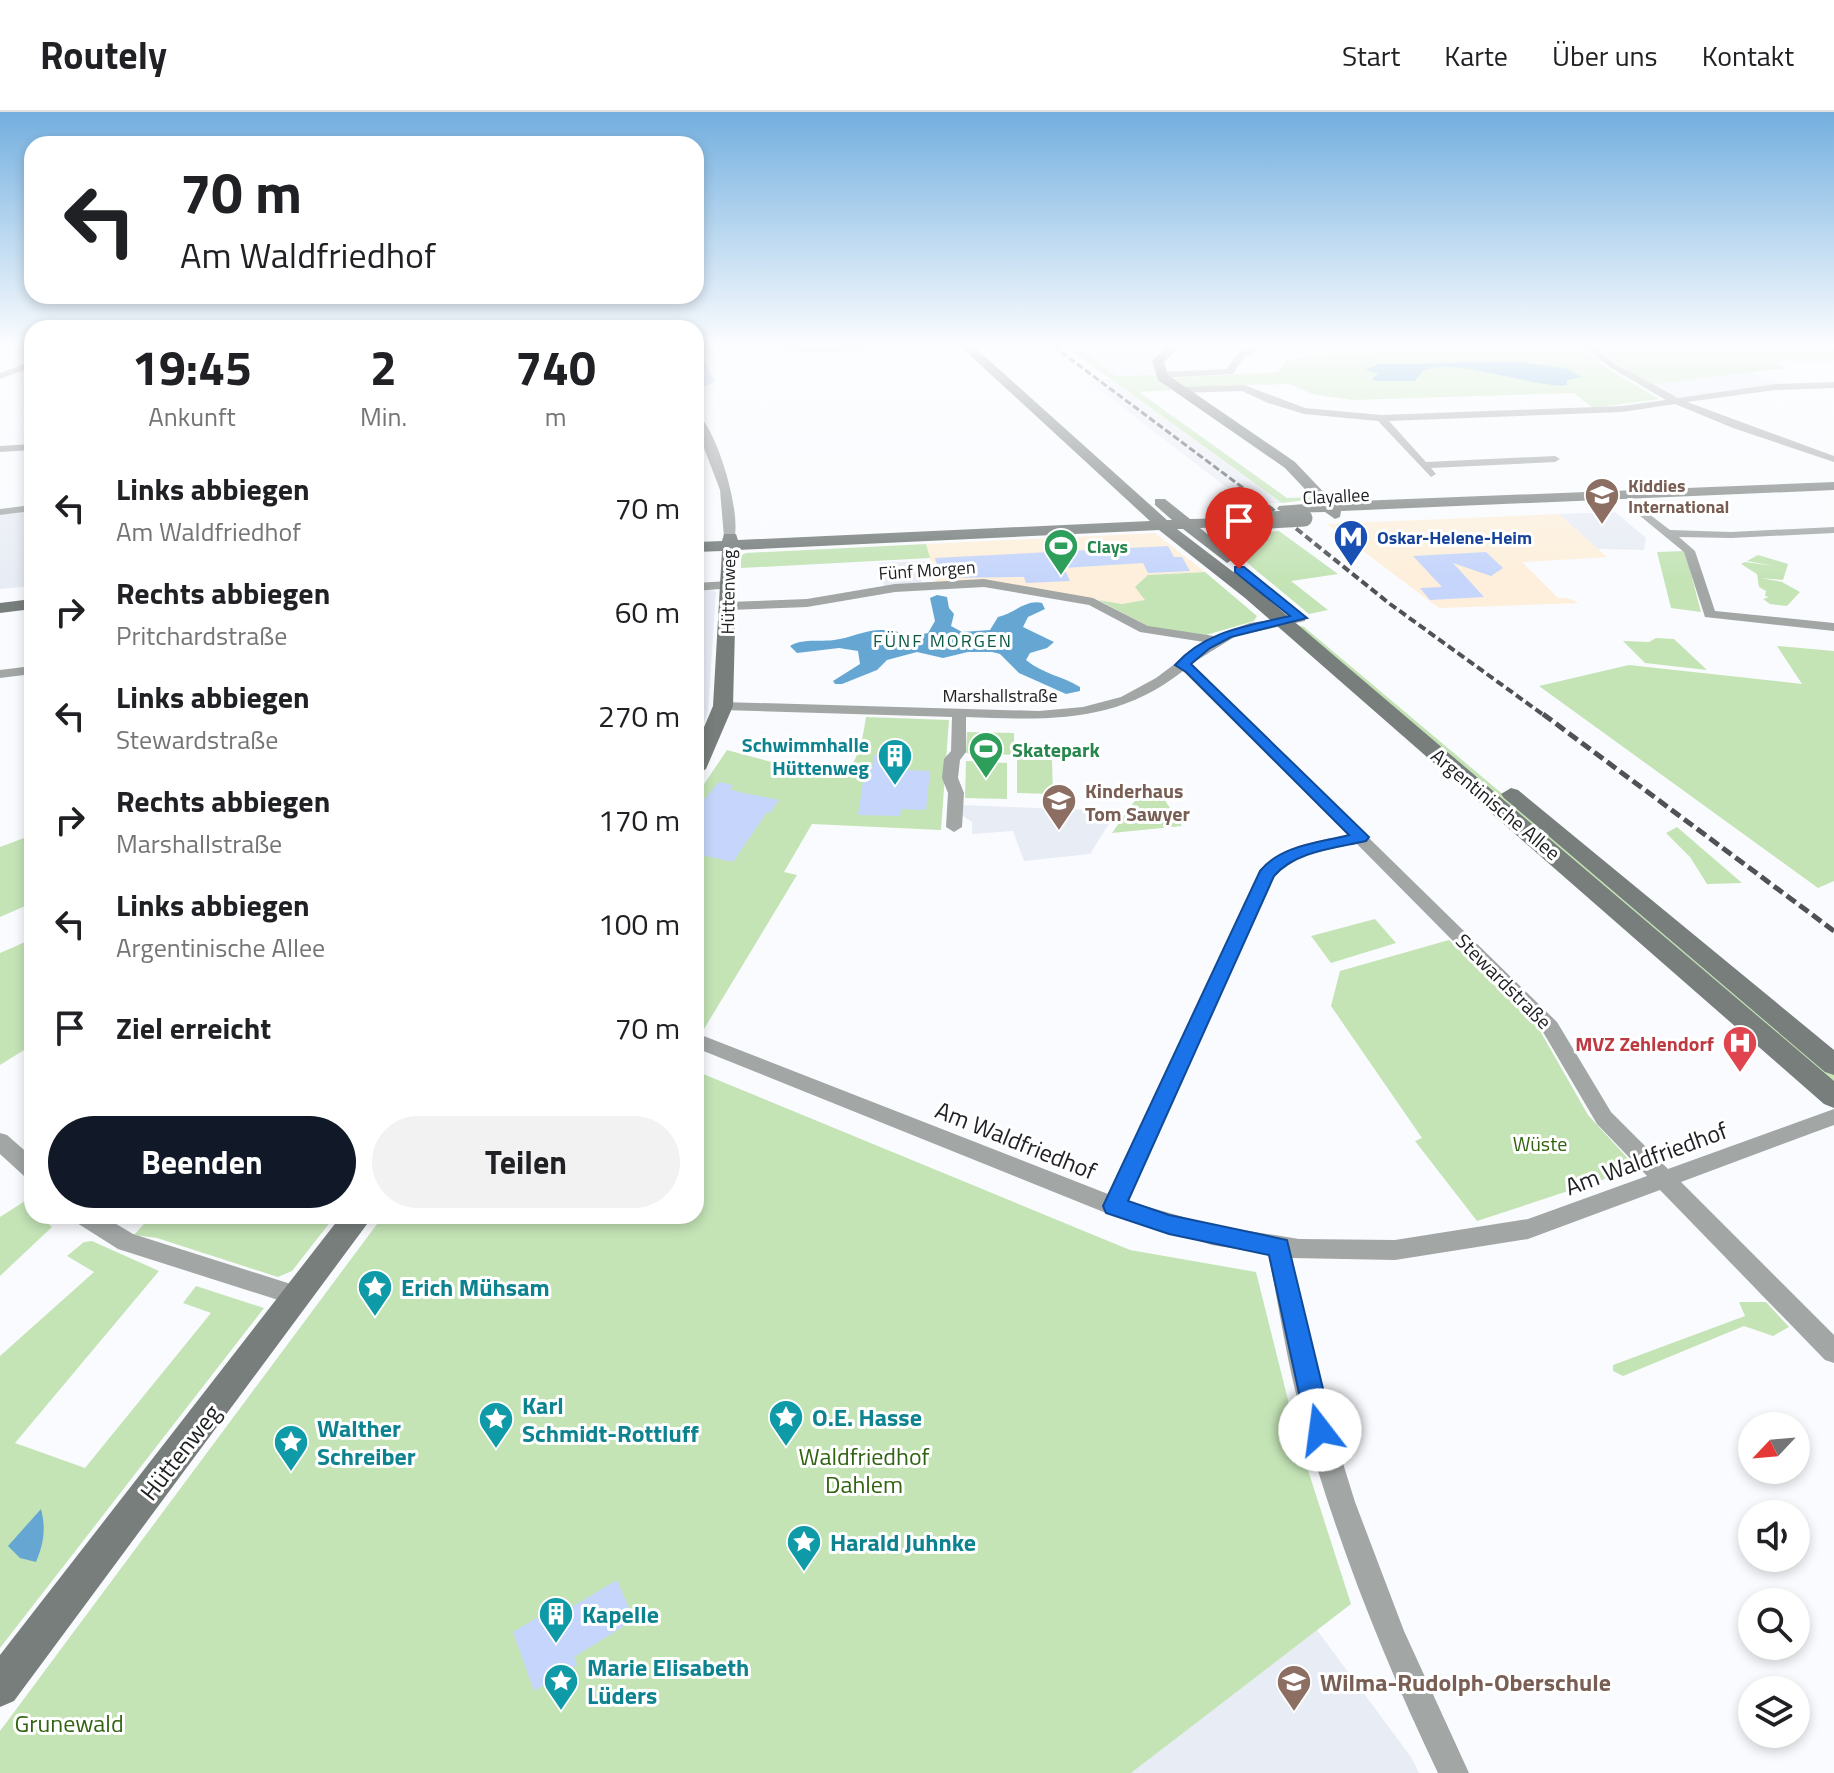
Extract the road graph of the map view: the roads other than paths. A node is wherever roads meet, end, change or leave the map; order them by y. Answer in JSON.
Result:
{"nodes":[{"id":1,"x":1057,"y":424,"type":"edge"},
{"id":2,"x":1065,"y":424,"type":"edge"},
{"id":3,"x":1228,"y":424,"type":"edge"},
{"id":4,"x":1386,"y":424,"type":"edge"},
{"id":5,"x":1734,"y":424,"type":"edge"},
{"id":6,"x":704,"y":434,"type":"edge"},
{"id":7,"x":24,"y":448,"type":"edge"},
{"id":8,"x":0,"y":449,"type":"edge"},
{"id":9,"x":1555,"y":459,"type":"dead end"},
{"id":10,"x":1834,"y":459,"type":"edge"},
{"id":11,"x":1424,"y":465,"type":"junction"},
{"id":12,"x":1433,"y":476,"type":"dead end"},
{"id":13,"x":1834,"y":486,"type":"edge"},
{"id":14,"x":1834,"y":492,"type":"edge"},
{"id":15,"x":1632,"y":504,"type":"junction"},
{"id":16,"x":24,"y":509,"type":"edge"},
{"id":17,"x":0,"y":512,"type":"edge"},
{"id":18,"x":1333,"y":512,"type":"junction"},
{"id":19,"x":1170,"y":520,"type":"junction"},
{"id":20,"x":1834,"y":530,"type":"edge"},
{"id":21,"x":1668,"y":533,"type":"junction"},
{"id":22,"x":704,"y":539,"type":"edge"},
{"id":23,"x":730,"y":541,"type":"junction"},
{"id":24,"x":704,"y":546,"type":"edge"},
{"id":25,"x":728,"y":585,"type":"junction"},
{"id":26,"x":704,"y":586,"type":"edge"},
{"id":27,"x":24,"y":596,"type":"edge"},
{"id":28,"x":0,"y":599,"type":"edge"},
{"id":29,"x":24,"y":605,"type":"edge"},
{"id":30,"x":728,"y":606,"type":"junction"},
{"id":31,"x":0,"y":608,"type":"edge"},
{"id":32,"x":1292,"y":620,"type":"junction"},
{"id":33,"x":1834,"y":627,"type":"edge"},
{"id":34,"x":1215,"y":640,"type":"junction"},
{"id":35,"x":1182,"y":665,"type":"junction"},
{"id":36,"x":24,"y":671,"type":"edge"},
{"id":37,"x":0,"y":674,"type":"edge"},
{"id":38,"x":723,"y":706,"type":"junction"},
{"id":39,"x":959,"y":714,"type":"junction"},
{"id":40,"x":704,"y":750,"type":"edge"},
{"id":41,"x":954,"y":827,"type":"dead end"},
{"id":42,"x":1360,"y":837,"type":"junction"},
{"id":43,"x":704,"y":1043,"type":"edge"},
{"id":44,"x":1834,"y":1065,"type":"edge"},
{"id":45,"x":1834,"y":1097,"type":"edge"},
{"id":46,"x":1834,"y":1117,"type":"edge"},
{"id":47,"x":0,"y":1141,"type":"edge"},
{"id":48,"x":24,"y":1163,"type":"edge"},
{"id":49,"x":1664,"y":1179,"type":"junction"},
{"id":50,"x":1114,"y":1206,"type":"junction"},
{"id":51,"x":98,"y":1224,"type":"edge"},
{"id":52,"x":352,"y":1224,"type":"edge"},
{"id":53,"x":1278,"y":1247,"type":"junction"},
{"id":54,"x":297,"y":1296,"type":"junction"},
{"id":55,"x":1834,"y":1352,"type":"edge"},
{"id":56,"x":0,"y":1687,"type":"edge"},
{"id":57,"x":1454,"y":1773,"type":"edge"}],
"edges":[{"from":1,"to":19,"type":"main road"},
{"from":2,"to":19,"type":"main road"},
{"from":3,"to":18,"type":"main road"},
{"from":4,"to":11,"type":"street"},
{"from":5,"to":10,"type":"street"},
{"from":6,"to":23,"type":"street","name":"Hüttenweg"},
{"from":7,"to":8,"type":"street"},
{"from":9,"to":11,"type":"street"},
{"from":11,"to":12,"type":"street"},
{"from":13,"to":18,"type":"main road","name":"Clayallee"},
{"from":14,"to":15,"type":"main road","name":"Clayallee"},
{"from":15,"to":18,"type":"main road","name":"Clayallee"},
{"from":15,"to":21,"type":"street"},
{"from":16,"to":17,"type":"street"},
{"from":18,"to":19,"type":"main road","name":"Clayallee","bridge":true},
{"from":19,"to":23,"type":"main road","name":"Clayallee"},
{"from":19,"to":32,"type":"main road","name":"Argentinische Allee"},
{"from":19,"to":32,"type":"main road","name":"Argentinische Allee"},
{"from":20,"to":21,"type":"street"},
{"from":21,"to":33,"type":"street"},
{"from":22,"to":23,"type":"main road","name":"Clayallee"},
{"from":23,"to":24,"type":"main road","name":"Clayallee"},
{"from":23,"to":25,"type":"main road","name":"Hüttenweg"},
{"from":25,"to":26,"type":"street"},
{"from":25,"to":30,"type":"main road","name":"Hüttenweg"},
{"from":27,"to":28,"type":"main road"},
{"from":29,"to":31,"type":"main road"},
{"from":30,"to":34,"type":"street","name":"Fünf Morgen"},
{"from":30,"to":38,"type":"main road","name":"Hüttenweg"},
{"from":32,"to":34,"type":"street","name":"Marshallstraße"},
{"from":32,"to":44,"type":"main road","name":"Argentinische Allee"},
{"from":32,"to":45,"type":"main road","name":"Argentinische Allee"},
{"from":34,"to":35,"type":"street","name":"Marshallstraße"},
{"from":35,"to":39,"type":"street","name":"Marshallstraße"},
{"from":35,"to":42,"type":"street","name":"Stewardstraße"},
{"from":36,"to":37,"type":"street"},
{"from":38,"to":39,"type":"street","name":"Marshallstraße"},
{"from":38,"to":40,"type":"main road","name":"Hüttenweg"},
{"from":39,"to":41,"type":"street"},
{"from":42,"to":49,"type":"street","name":"Stewardstraße"},
{"from":42,"to":50,"type":"street"},
{"from":43,"to":50,"type":"street","name":"Am Waldfriedhof"},
{"from":46,"to":49,"type":"street","name":"Am Waldfriedhof"},
{"from":47,"to":48,"type":"street"},
{"from":49,"to":53,"type":"street","name":"Am Waldfriedhof"},
{"from":49,"to":55,"type":"street","name":"Stewardstraße"},
{"from":50,"to":53,"type":"street","name":"Am Waldfriedhof"},
{"from":51,"to":54,"type":"street"},
{"from":52,"to":54,"type":"main road","name":"Hüttenweg"},
{"from":53,"to":57,"type":"street"},
{"from":54,"to":56,"type":"main road","name":"Hüttenweg"}]}
